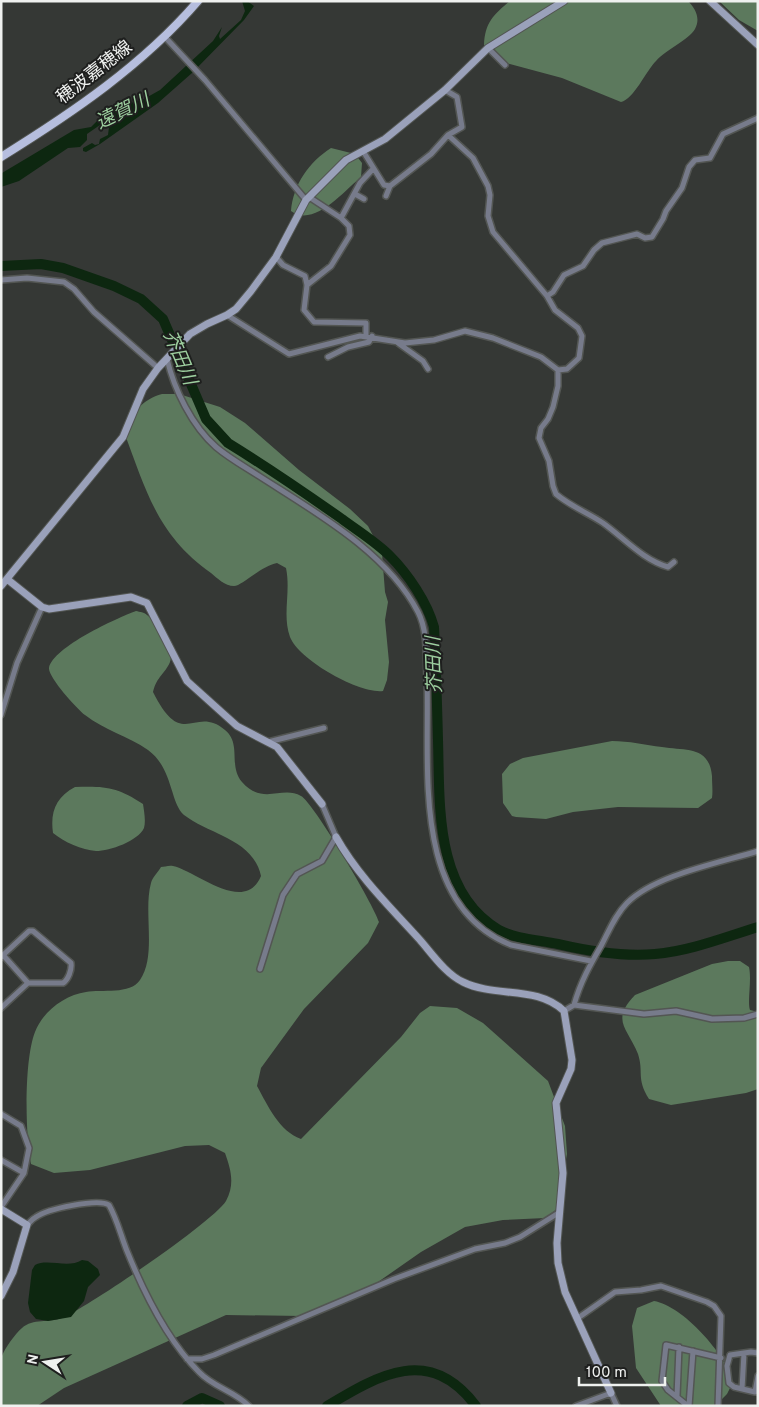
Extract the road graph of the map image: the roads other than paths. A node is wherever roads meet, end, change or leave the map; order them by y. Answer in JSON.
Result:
{"nodes":[{"id":1,"x":198,"y":1,"type":"edge"},
{"id":2,"x":564,"y":1,"type":"edge"},
{"id":3,"x":710,"y":1,"type":"edge"},
{"id":4,"x":166,"y":38,"type":"junction"},
{"id":5,"x":758,"y":45,"type":"edge"},
{"id":6,"x":488,"y":48,"type":"junction"},
{"id":7,"x":504,"y":65,"type":"dead end"},
{"id":8,"x":445,"y":90,"type":"junction"},
{"id":9,"x":758,"y":118,"type":"edge"},
{"id":10,"x":448,"y":135,"type":"junction"},
{"id":11,"x":362,"y":151,"type":"junction"},
{"id":12,"x":1,"y":156,"type":"edge"},
{"id":13,"x":373,"y":169,"type":"junction"},
{"id":14,"x":390,"y":186,"type":"junction"},
{"id":15,"x":355,"y":194,"type":"junction"},
{"id":16,"x":386,"y":196,"type":"dead end"},
{"id":17,"x":308,"y":199,"type":"junction"},
{"id":18,"x":364,"y":199,"type":"dead end"},
{"id":19,"x":341,"y":218,"type":"junction"},
{"id":20,"x":276,"y":256,"type":"junction"},
{"id":21,"x":1,"y":280,"type":"edge"},
{"id":22,"x":307,"y":285,"type":"junction"},
{"id":23,"x":547,"y":296,"type":"junction"},
{"id":24,"x":228,"y":315,"type":"junction"},
{"id":25,"x":369,"y":336,"type":"junction"},
{"id":26,"x":398,"y":342,"type":"junction"},
{"id":27,"x":328,"y":357,"type":"dead end"},
{"id":28,"x":167,"y":358,"type":"junction"},
{"id":29,"x":158,"y":368,"type":"junction"},
{"id":30,"x":428,"y":369,"type":"dead end"},
{"id":31,"x":558,"y":370,"type":"junction"},
{"id":32,"x":674,"y":562,"type":"dead end"},
{"id":33,"x":4,"y":577,"type":"edge"},
{"id":34,"x":1,"y":586,"type":"edge"},
{"id":35,"x":42,"y":607,"type":"junction"},
{"id":36,"x":1,"y":715,"type":"edge"},
{"id":37,"x":324,"y":728,"type":"dead end"},
{"id":38,"x":268,"y":742,"type":"junction"},
{"id":39,"x":322,"y":804,"type":"joint"},
{"id":40,"x":336,"y":836,"type":"junction"},
{"id":41,"x":758,"y":851,"type":"edge"},
{"id":42,"x":2,"y":956,"type":"edge"},
{"id":43,"x":591,"y":961,"type":"junction"},
{"id":44,"x":260,"y":969,"type":"dead end"},
{"id":45,"x":28,"y":983,"type":"junction"},
{"id":46,"x":574,"y":1005,"type":"junction"},
{"id":47,"x":1,"y":1008,"type":"edge"},
{"id":48,"x":564,"y":1011,"type":"junction"},
{"id":49,"x":758,"y":1014,"type":"edge"},
{"id":50,"x":1,"y":1114,"type":"edge"},
{"id":51,"x":1,"y":1160,"type":"edge"},
{"id":52,"x":24,"y":1173,"type":"junction"},
{"id":53,"x":1,"y":1208,"type":"edge"},
{"id":54,"x":560,"y":1212,"type":"junction"},
{"id":55,"x":27,"y":1225,"type":"junction"},
{"id":56,"x":1,"y":1296,"type":"edge"},
{"id":57,"x":578,"y":1318,"type":"junction"},
{"id":58,"x":679,"y":1347,"type":"junction"},
{"id":59,"x":693,"y":1351,"type":"junction"},
{"id":60,"x":744,"y":1353,"type":"junction"},
{"id":61,"x":758,"y":1353,"type":"edge"},
{"id":62,"x":721,"y":1358,"type":"junction"},
{"id":63,"x":187,"y":1359,"type":"junction"},
{"id":64,"x":720,"y":1364,"type":"junction"},
{"id":65,"x":727,"y":1366,"type":"junction"},
{"id":66,"x":758,"y":1376,"type":"edge"},
{"id":67,"x":742,"y":1389,"type":"junction"},
{"id":68,"x":611,"y":1393,"type":"junction"},
{"id":69,"x":677,"y":1396,"type":"junction"},
{"id":70,"x":249,"y":1406,"type":"edge"},
{"id":71,"x":576,"y":1406,"type":"edge"},
{"id":72,"x":617,"y":1406,"type":"edge"},
{"id":73,"x":689,"y":1406,"type":"edge"},
{"id":74,"x":718,"y":1406,"type":"edge"}],
"edges":[{"from":1,"to":4,"type":"main road","name":"穂波嘉穂線"},
{"from":2,"to":6,"type":"street"},
{"from":3,"to":5,"type":"street"},
{"from":4,"to":12,"type":"main road","name":"穂波嘉穂線"},
{"from":4,"to":17,"type":"street"},
{"from":6,"to":7,"type":"street"},
{"from":6,"to":8,"type":"street"},
{"from":8,"to":10,"type":"street"},
{"from":8,"to":11,"type":"street"},
{"from":9,"to":23,"type":"street"},
{"from":10,"to":14,"type":"street"},
{"from":10,"to":23,"type":"street"},
{"from":11,"to":13,"type":"street"},
{"from":11,"to":17,"type":"street"},
{"from":13,"to":14,"type":"street"},
{"from":13,"to":15,"type":"street"},
{"from":14,"to":16,"type":"street"},
{"from":15,"to":18,"type":"street"},
{"from":15,"to":19,"type":"street"},
{"from":17,"to":19,"type":"street"},
{"from":17,"to":20,"type":"street"},
{"from":19,"to":22,"type":"street"},
{"from":20,"to":22,"type":"street"},
{"from":20,"to":24,"type":"street"},
{"from":21,"to":29,"type":"street"},
{"from":22,"to":25,"type":"street"},
{"from":23,"to":31,"type":"street"},
{"from":24,"to":25,"type":"street"},
{"from":24,"to":28,"type":"street"},
{"from":25,"to":26,"type":"street"},
{"from":25,"to":27,"type":"street"},
{"from":26,"to":30,"type":"street"},
{"from":26,"to":31,"type":"street"},
{"from":28,"to":29,"type":"street"},
{"from":28,"to":43,"type":"street"},
{"from":29,"to":33,"type":"street"},
{"from":31,"to":32,"type":"street"},
{"from":33,"to":34,"type":"street"},
{"from":33,"to":35,"type":"street"},
{"from":35,"to":36,"type":"street"},
{"from":35,"to":38,"type":"street"},
{"from":37,"to":38,"type":"street"},
{"from":38,"to":39,"type":"street"},
{"from":39,"to":40,"type":"street"},
{"from":40,"to":44,"type":"street"},
{"from":40,"to":48,"type":"street"},
{"from":41,"to":43,"type":"street"},
{"from":42,"to":45,"type":"street"},
{"from":42,"to":45,"type":"street"},
{"from":43,"to":46,"type":"street"},
{"from":45,"to":47,"type":"street"},
{"from":46,"to":48,"type":"street"},
{"from":46,"to":49,"type":"street"},
{"from":48,"to":54,"type":"street"},
{"from":50,"to":52,"type":"street"},
{"from":51,"to":52,"type":"street"},
{"from":52,"to":53,"type":"street"},
{"from":53,"to":55,"type":"street"},
{"from":54,"to":57,"type":"street"},
{"from":54,"to":63,"type":"street"},
{"from":55,"to":56,"type":"street"},
{"from":55,"to":63,"type":"street"},
{"from":57,"to":62,"type":"street"},
{"from":57,"to":68,"type":"street"},
{"from":58,"to":59,"type":"street"},
{"from":58,"to":69,"type":"street"},
{"from":58,"to":69,"type":"street"},
{"from":59,"to":62,"type":"street"},
{"from":59,"to":73,"type":"street"},
{"from":60,"to":61,"type":"street"},
{"from":60,"to":65,"type":"street"},
{"from":60,"to":67,"type":"street"},
{"from":62,"to":64,"type":"street"},
{"from":63,"to":70,"type":"street"},
{"from":64,"to":65,"type":"street"},
{"from":64,"to":74,"type":"street"},
{"from":65,"to":67,"type":"street"},
{"from":66,"to":67,"type":"street"},
{"from":68,"to":71,"type":"street"},
{"from":68,"to":72,"type":"street"},
{"from":69,"to":73,"type":"street"}]}
